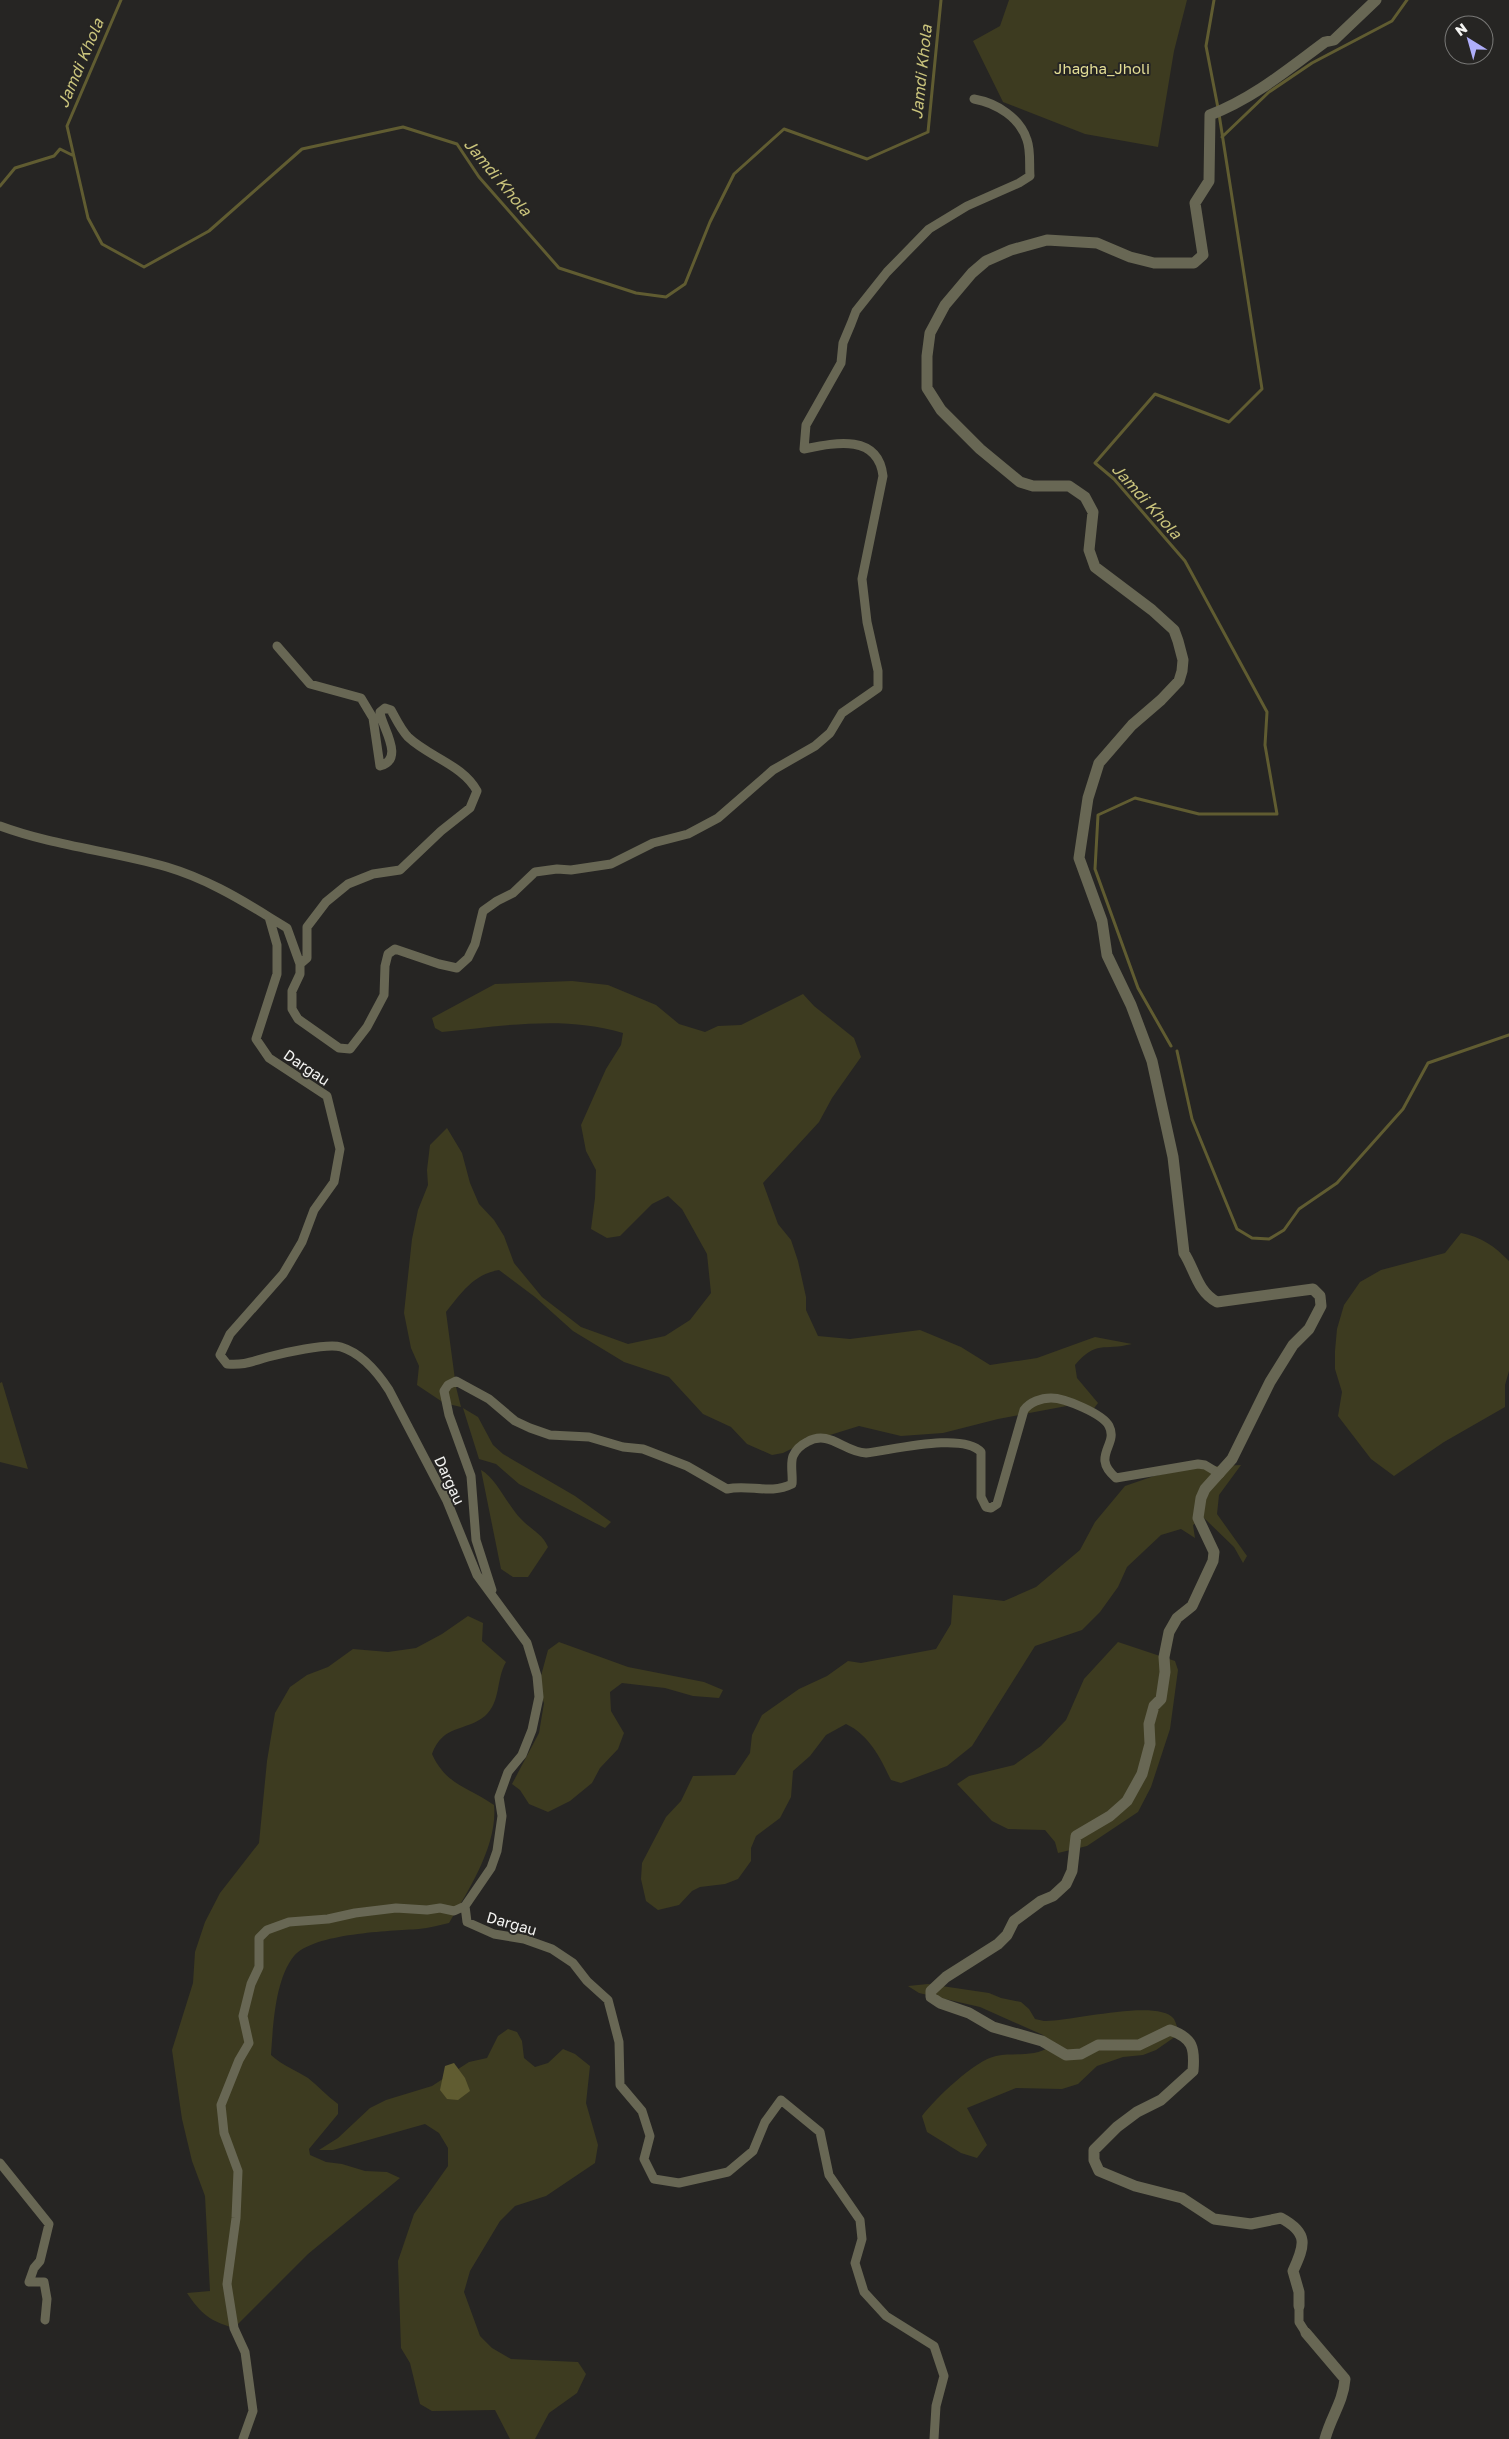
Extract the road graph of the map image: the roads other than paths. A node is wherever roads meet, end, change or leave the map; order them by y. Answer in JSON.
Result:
{"nodes":[{"id":1,"x":1376,"y":0,"type":"edge"},
{"id":2,"x":974,"y":99,"type":"dead end"},
{"id":3,"x":277,"y":646,"type":"dead end"},
{"id":4,"x":0,"y":826,"type":"edge"},
{"id":5,"x":269,"y":917,"type":"junction"},
{"id":6,"x":300,"y":964,"type":"junction"},
{"id":7,"x":1220,"y":1474,"type":"junction"},
{"id":8,"x":495,"y":1600,"type":"junction"},
{"id":9,"x":464,"y":1906,"type":"junction"},
{"id":10,"x":0,"y":2163,"type":"edge"},
{"id":11,"x":1299,"y":2306,"type":"joint"},
{"id":12,"x":45,"y":2320,"type":"dead end"},
{"id":13,"x":1306,"y":2333,"type":"joint"},
{"id":14,"x":243,"y":2439,"type":"edge"},
{"id":15,"x":934,"y":2439,"type":"edge"},
{"id":16,"x":1325,"y":2439,"type":"edge"}],
"edges":[{"from":1,"to":7,"type":"street"},
{"from":2,"to":6,"type":"street"},
{"from":3,"to":6,"type":"street"},
{"from":4,"to":5,"type":"street"},
{"from":5,"to":6,"type":"street"},
{"from":5,"to":8,"type":"street","name":"Dargau"},
{"from":7,"to":8,"type":"street"},
{"from":7,"to":11,"type":"street"},
{"from":8,"to":9,"type":"street","name":"Dargau"},
{"from":9,"to":14,"type":"street"},
{"from":9,"to":15,"type":"street","name":"Dargau"},
{"from":10,"to":12,"type":"street"},
{"from":11,"to":13,"type":"street"},
{"from":13,"to":16,"type":"street"}]}
